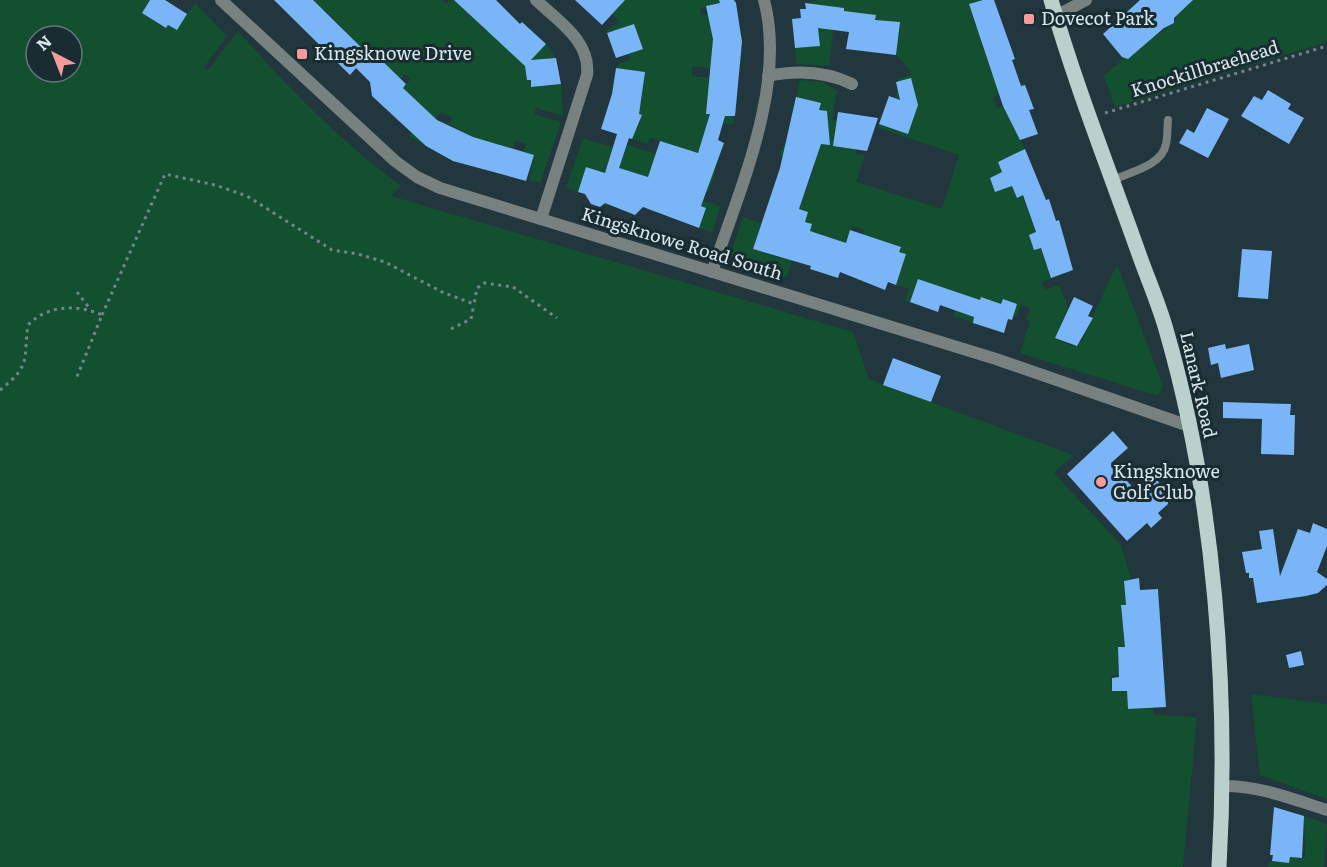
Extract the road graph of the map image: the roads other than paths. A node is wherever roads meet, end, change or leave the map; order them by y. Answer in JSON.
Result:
{"nodes":[{"id":1,"x":221,"y":0,"type":"edge"},
{"id":2,"x":536,"y":0,"type":"edge"},
{"id":3,"x":764,"y":0,"type":"edge"},
{"id":4,"x":1051,"y":0,"type":"edge"},
{"id":5,"x":1086,"y":0,"type":"edge"},
{"id":6,"x":1056,"y":16,"type":"junction"},
{"id":7,"x":768,"y":76,"type":"junction"},
{"id":8,"x":852,"y":84,"type":"dead end"},
{"id":9,"x":1168,"y":120,"type":"dead end"},
{"id":10,"x":1113,"y":180,"type":"junction"},
{"id":11,"x":541,"y":219,"type":"junction"},
{"id":12,"x":712,"y":272,"type":"junction"},
{"id":13,"x":1189,"y":426,"type":"junction"},
{"id":14,"x":1224,"y":786,"type":"junction"},
{"id":15,"x":1327,"y":810,"type":"edge"},
{"id":16,"x":1219,"y":867,"type":"edge"}],
"edges":[{"from":1,"to":11,"type":"street","name":"Kingsknowe Road South"},
{"from":2,"to":11,"type":"street"},
{"from":3,"to":7,"type":"street"},
{"from":4,"to":6,"type":"main road","name":"Lanark Road"},
{"from":5,"to":6,"type":"street"},
{"from":6,"to":10,"type":"main road","name":"Lanark Road"},
{"from":7,"to":8,"type":"street"},
{"from":7,"to":12,"type":"street"},
{"from":9,"to":10,"type":"lane"},
{"from":10,"to":13,"type":"main road","name":"Lanark Road"},
{"from":11,"to":12,"type":"street","name":"Kingsknowe Road South"},
{"from":12,"to":13,"type":"street","name":"Kingsknowe Road South"},
{"from":13,"to":14,"type":"main road","name":"Lanark Road"},
{"from":14,"to":15,"type":"street"},
{"from":14,"to":16,"type":"main road","name":"Lanark Road"}]}
